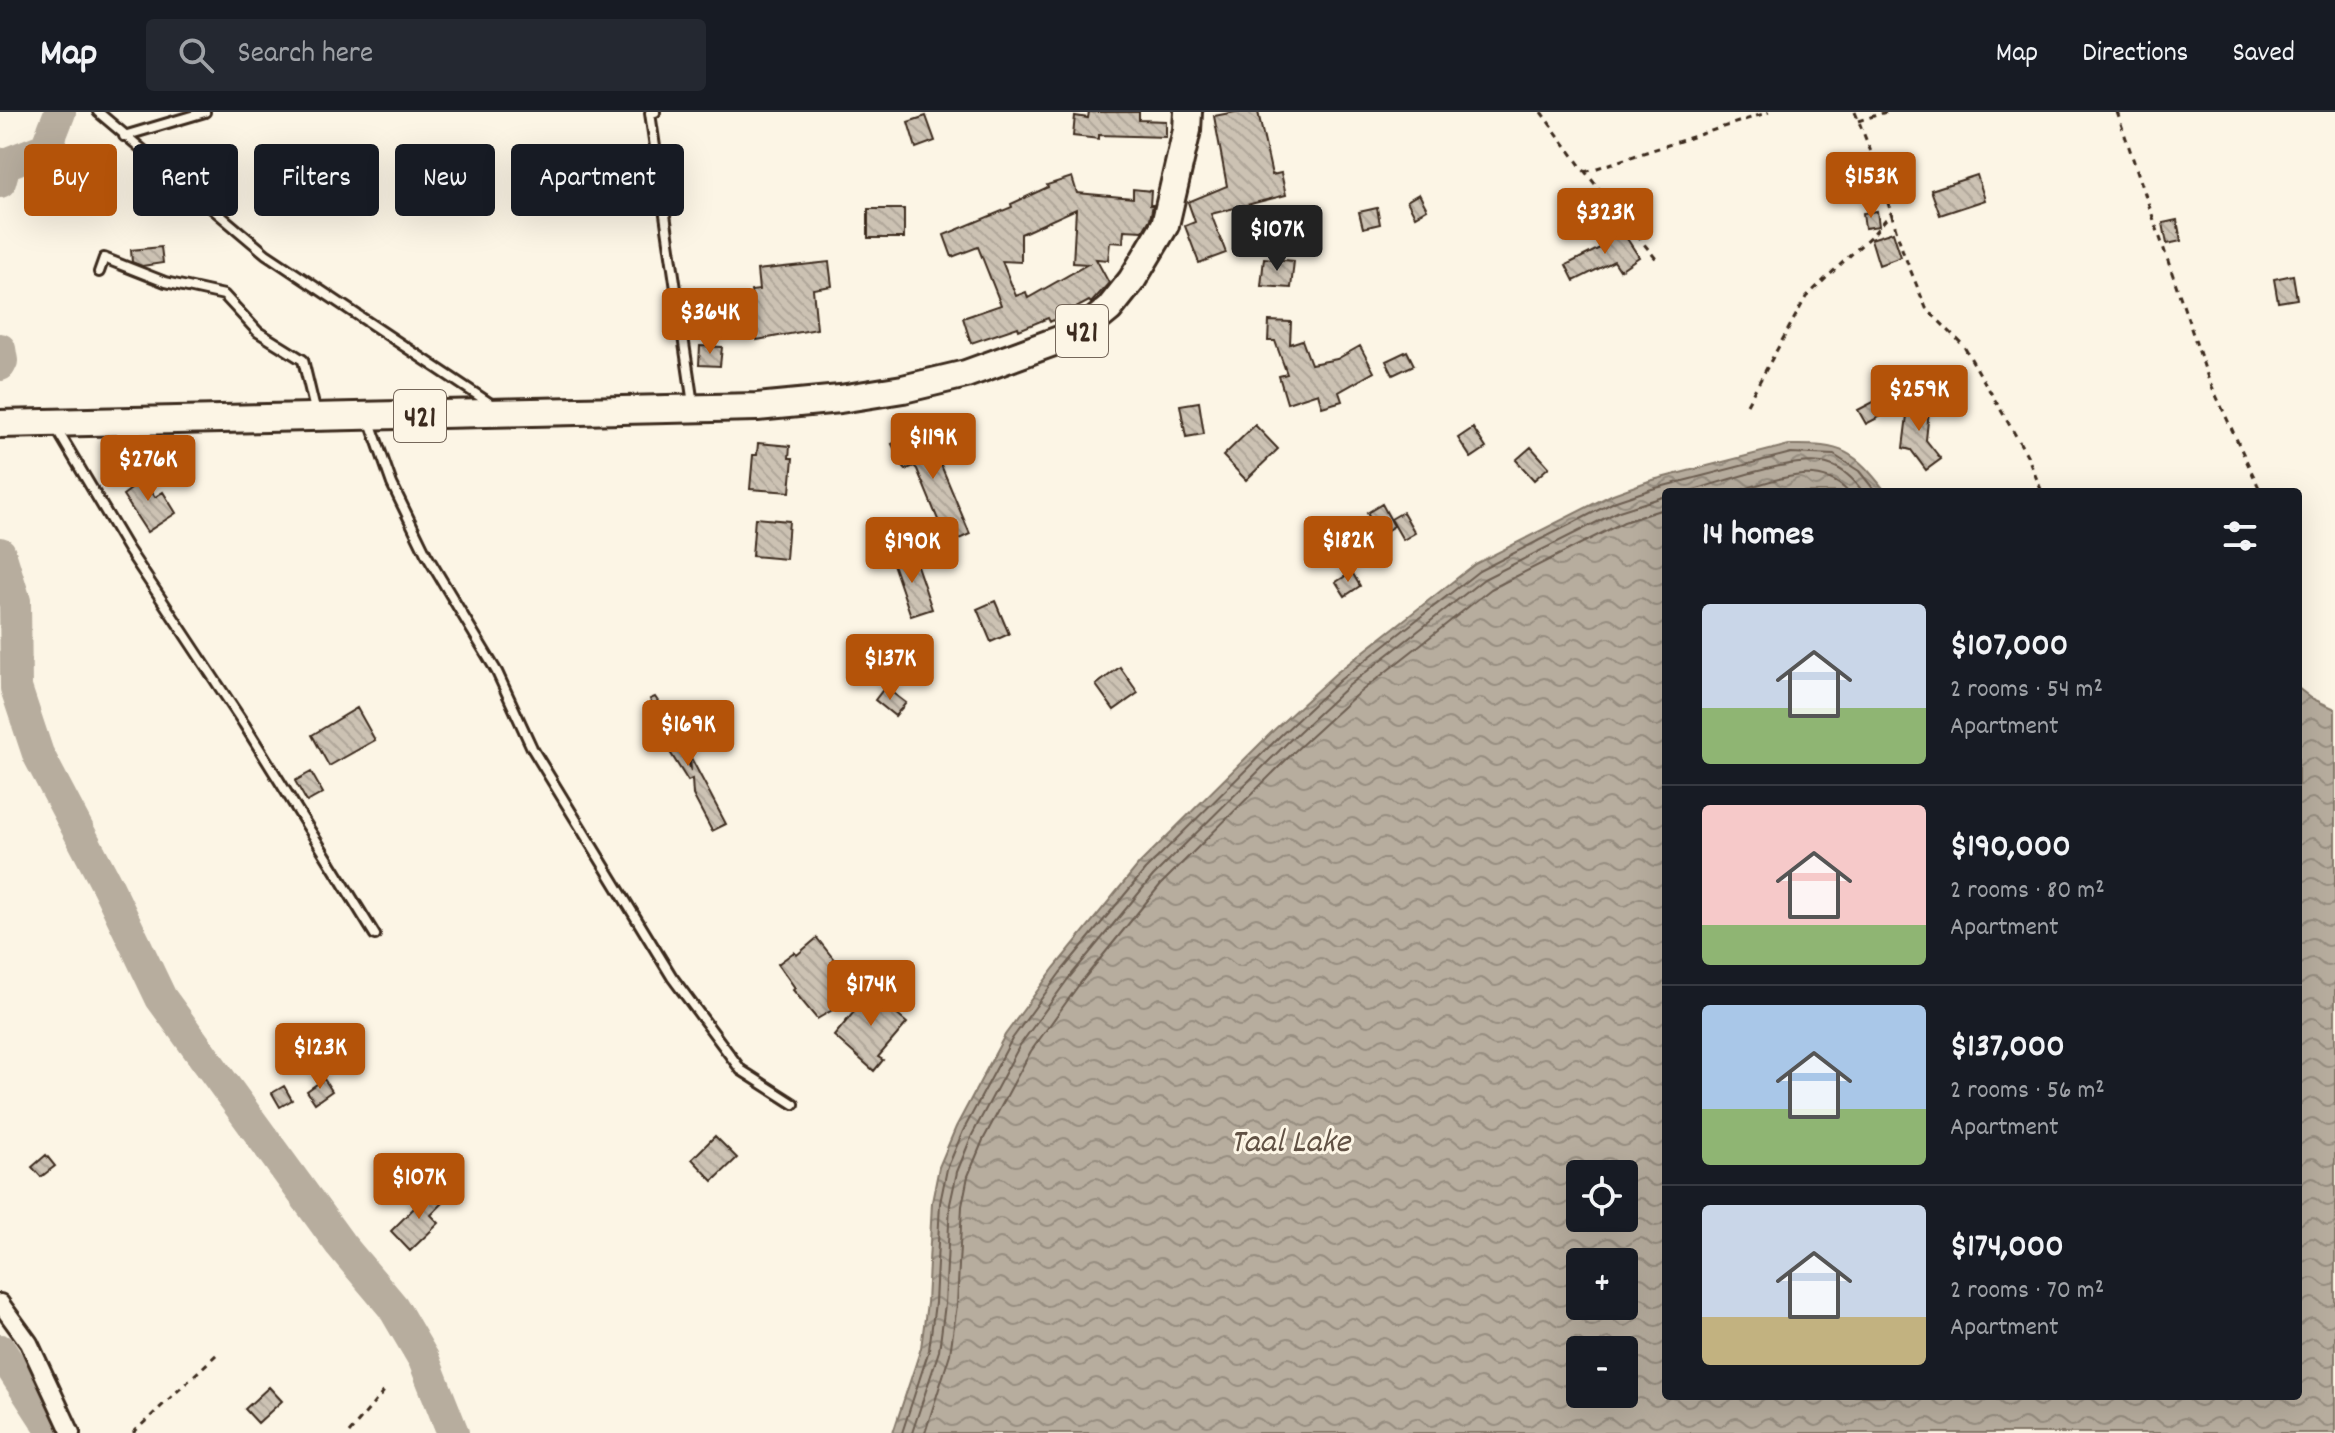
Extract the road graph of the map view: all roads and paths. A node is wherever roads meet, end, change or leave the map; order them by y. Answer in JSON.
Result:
{"nodes":[{"id":1,"x":98,"y":112,"type":"edge"},
{"id":2,"x":205,"y":112,"type":"edge"},
{"id":3,"x":655,"y":112,"type":"edge"},
{"id":4,"x":1188,"y":112,"type":"edge"},
{"id":5,"x":1541,"y":112,"type":"edge"},
{"id":6,"x":1745,"y":112,"type":"edge"},
{"id":7,"x":1769,"y":112,"type":"edge"},
{"id":8,"x":1855,"y":112,"type":"edge"},
{"id":9,"x":1886,"y":112,"type":"edge"},
{"id":10,"x":2117,"y":112,"type":"edge"},
{"id":11,"x":1747,"y":118,"type":"junction"},
{"id":12,"x":1858,"y":121,"type":"junction"},
{"id":13,"x":124,"y":136,"type":"junction"},
{"id":14,"x":1585,"y":172,"type":"junction"},
{"id":15,"x":1892,"y":212,"type":"junction"},
{"id":16,"x":1657,"y":260,"type":"dead end"},
{"id":17,"x":99,"y":272,"type":"dead end"},
{"id":18,"x":1747,"y":404,"type":"dead end"},
{"id":19,"x":694,"y":409,"type":"junction"},
{"id":20,"x":505,"y":414,"type":"junction"},
{"id":21,"x":368,"y":417,"type":"junction"},
{"id":22,"x":318,"y":419,"type":"junction"},
{"id":23,"x":53,"y":423,"type":"junction"},
{"id":24,"x":0,"y":424,"type":"edge"},
{"id":25,"x":2040,"y":488,"type":"edge"},
{"id":26,"x":2259,"y":488,"type":"edge"},
{"id":27,"x":375,"y":935,"type":"dead end"},
{"id":28,"x":794,"y":1104,"type":"dead end"},
{"id":29,"x":0,"y":1303,"type":"edge"},
{"id":30,"x":217,"y":1354,"type":"dead end"},
{"id":31,"x":385,"y":1390,"type":"dead end"},
{"id":32,"x":71,"y":1433,"type":"edge"},
{"id":33,"x":133,"y":1433,"type":"edge"},
{"id":34,"x":349,"y":1433,"type":"edge"}],
"edges":[{"from":1,"to":13,"type":"lane"},
{"from":2,"to":13,"type":"lane"},
{"from":3,"to":19,"type":"lane"},
{"from":4,"to":19,"type":"main road","number":"421"},
{"from":5,"to":14,"type":"path"},
{"from":6,"to":11,"type":"path"},
{"from":7,"to":11,"type":"path"},
{"from":8,"to":12,"type":"path"},
{"from":9,"to":12,"type":"path"},
{"from":10,"to":26,"type":"path"},
{"from":11,"to":14,"type":"path"},
{"from":12,"to":15,"type":"path"},
{"from":13,"to":20,"type":"lane"},
{"from":14,"to":16,"type":"path"},
{"from":15,"to":18,"type":"path"},
{"from":15,"to":25,"type":"path"},
{"from":17,"to":22,"type":"lane"},
{"from":19,"to":20,"type":"main road","number":"421"},
{"from":20,"to":21,"type":"main road","number":"421"},
{"from":21,"to":22,"type":"main road","number":"421"},
{"from":21,"to":28,"type":"lane"},
{"from":22,"to":23,"type":"main road","number":"421"},
{"from":23,"to":24,"type":"main road","number":"421"},
{"from":23,"to":27,"type":"lane"},
{"from":29,"to":32,"type":"street"},
{"from":30,"to":33,"type":"path"},
{"from":31,"to":34,"type":"path"}]}
